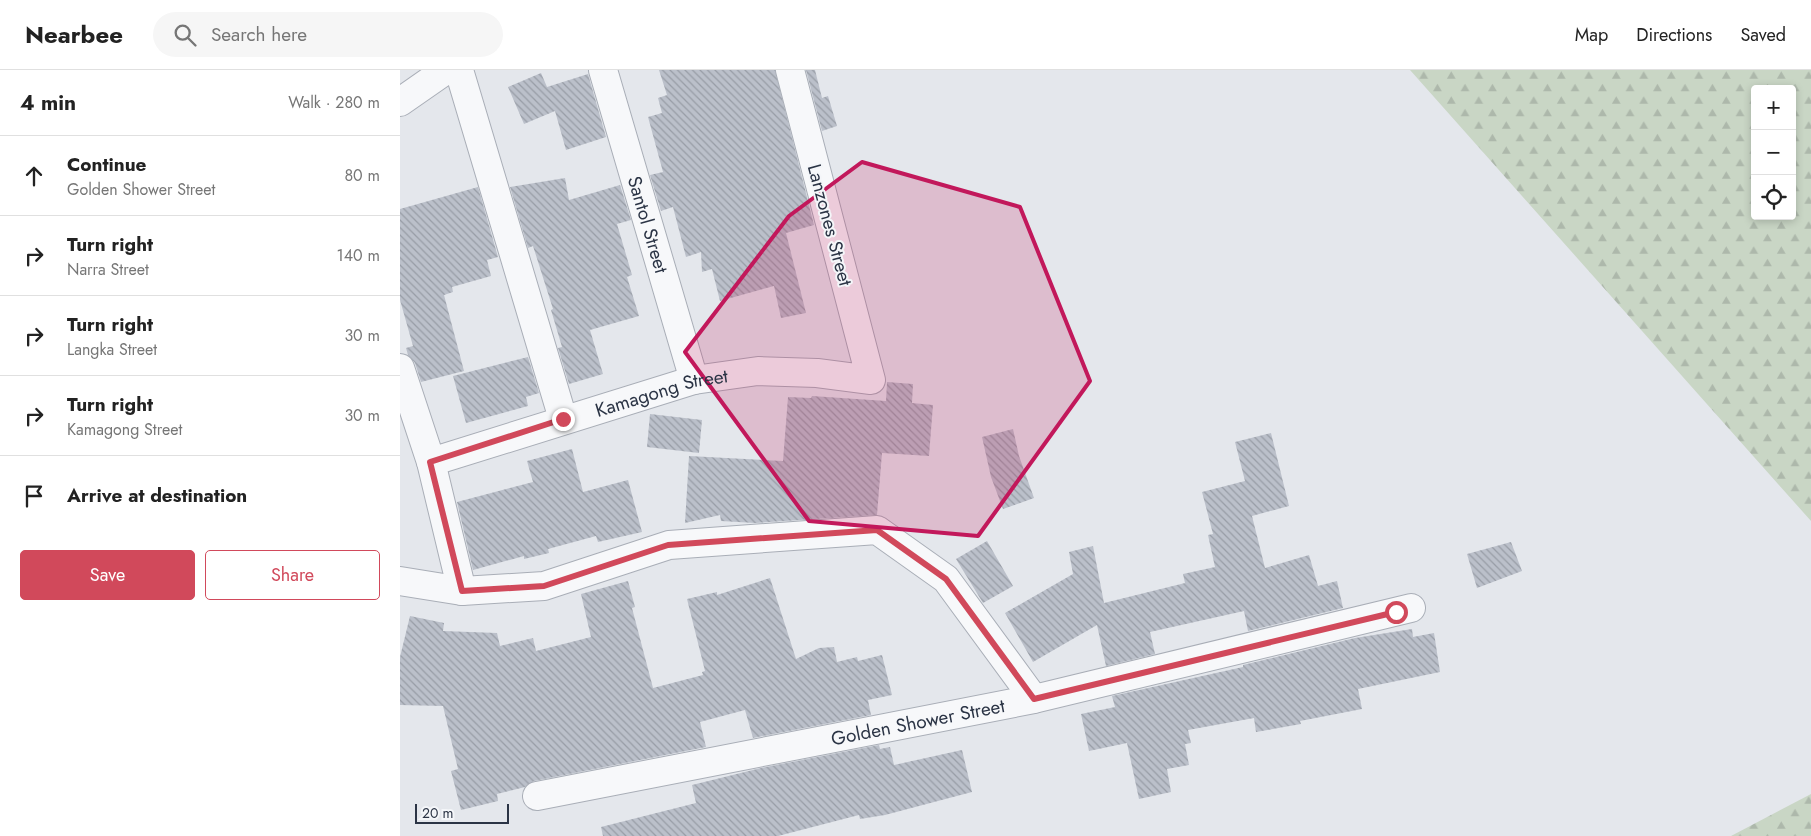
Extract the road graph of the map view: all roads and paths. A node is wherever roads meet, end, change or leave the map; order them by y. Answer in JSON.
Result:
{"nodes":[{"id":1,"x":446,"y":70,"type":"edge"},
{"id":2,"x":459,"y":70,"type":"edge"},
{"id":3,"x":603,"y":70,"type":"edge"},
{"id":4,"x":790,"y":70,"type":"edge"},
{"id":5,"x":400,"y":102,"type":"edge"},
{"id":6,"x":400,"y":368,"type":"edge"},
{"id":7,"x":694,"y":380,"type":"junction"},
{"id":8,"x":871,"y":380,"type":"joint"},
{"id":9,"x":563,"y":419,"type":"junction"},
{"id":10,"x":430,"y":462,"type":"junction"},
{"id":11,"x":400,"y":581,"type":"edge"},
{"id":12,"x":462,"y":591,"type":"junction"},
{"id":13,"x":1411,"y":608,"type":"dead end"},
{"id":14,"x":1034,"y":699,"type":"junction"},
{"id":15,"x":537,"y":796,"type":"dead end"}],
"edges":[{"from":1,"to":5,"type":"street"},
{"from":2,"to":9,"type":"street"},
{"from":3,"to":7,"type":"street","name":"Santol Street"},
{"from":4,"to":8,"type":"street","name":"Lanzones Street"},
{"from":6,"to":10,"type":"street"},
{"from":7,"to":8,"type":"street","name":"Kamagong Street"},
{"from":7,"to":9,"type":"street","name":"Kamagong Street"},
{"from":9,"to":10,"type":"street","name":"Kamagong Street"},
{"from":10,"to":12,"type":"street"},
{"from":11,"to":12,"type":"street"},
{"from":12,"to":14,"type":"street"},
{"from":13,"to":14,"type":"street","name":"Golden Shower Street"},
{"from":14,"to":15,"type":"street","name":"Golden Shower Street"}]}
